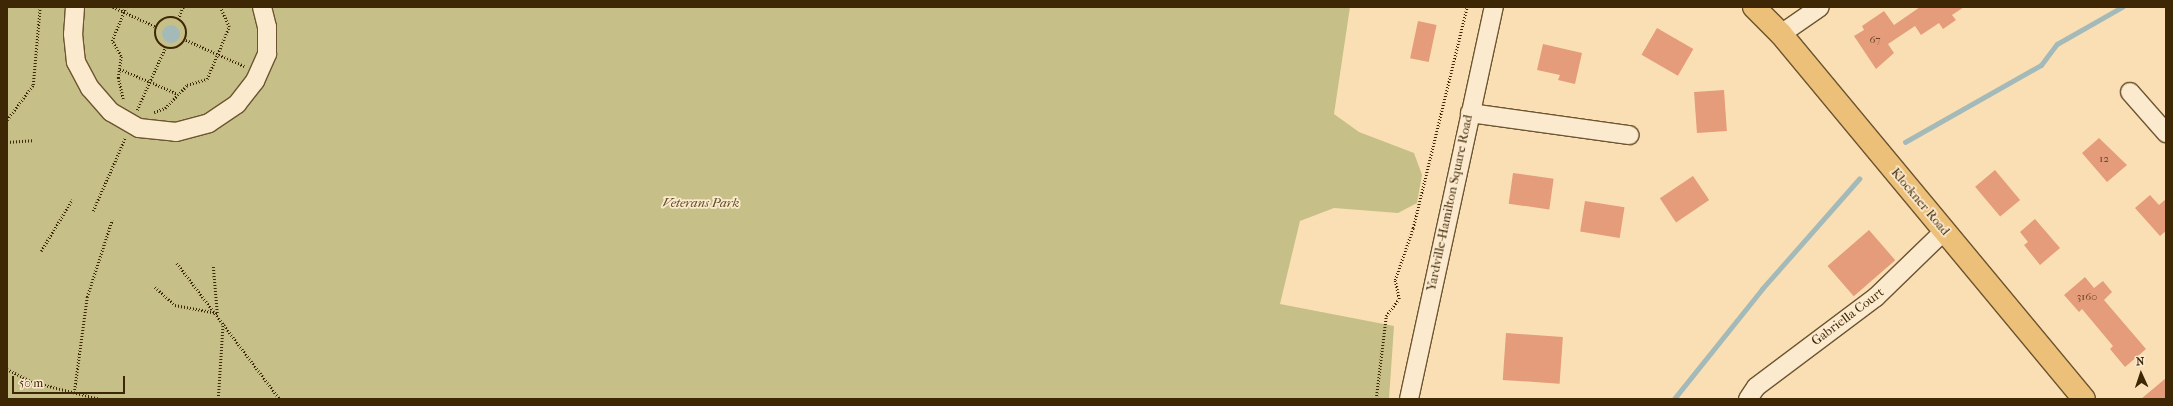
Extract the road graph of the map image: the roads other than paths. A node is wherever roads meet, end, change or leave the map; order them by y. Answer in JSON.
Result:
{"nodes":[{"id":1,"x":75,"y":7,"type":"edge"},
{"id":2,"x":262,"y":7,"type":"edge"},
{"id":3,"x":1494,"y":7,"type":"edge"},
{"id":4,"x":1754,"y":7,"type":"edge"},
{"id":5,"x":1820,"y":7,"type":"edge"},
{"id":6,"x":1781,"y":34,"type":"junction"},
{"id":7,"x":2130,"y":92,"type":"dead end"},
{"id":8,"x":1470,"y":113,"type":"junction"},
{"id":9,"x":2166,"y":133,"type":"edge"},
{"id":10,"x":1629,"y":135,"type":"dead end"},
{"id":11,"x":1944,"y":231,"type":"junction"},
{"id":12,"x":1409,"y":399,"type":"edge"},
{"id":13,"x":1748,"y":399,"type":"edge"},
{"id":14,"x":2084,"y":399,"type":"edge"}],
"edges":[{"from":1,"to":2,"type":"street"},
{"from":3,"to":8,"type":"street","name":"Yardville-Hamilton Square Road"},
{"from":4,"to":6,"type":"main road","name":"Klockner Road"},
{"from":5,"to":6,"type":"street"},
{"from":6,"to":11,"type":"main road","name":"Klockner Road"},
{"from":7,"to":9,"type":"street"},
{"from":8,"to":10,"type":"street"},
{"from":8,"to":12,"type":"street","name":"Yardville-Hamilton Square Road"},
{"from":11,"to":13,"type":"street","name":"Gabriella Court"},
{"from":11,"to":14,"type":"main road","name":"Klockner Road"}]}
